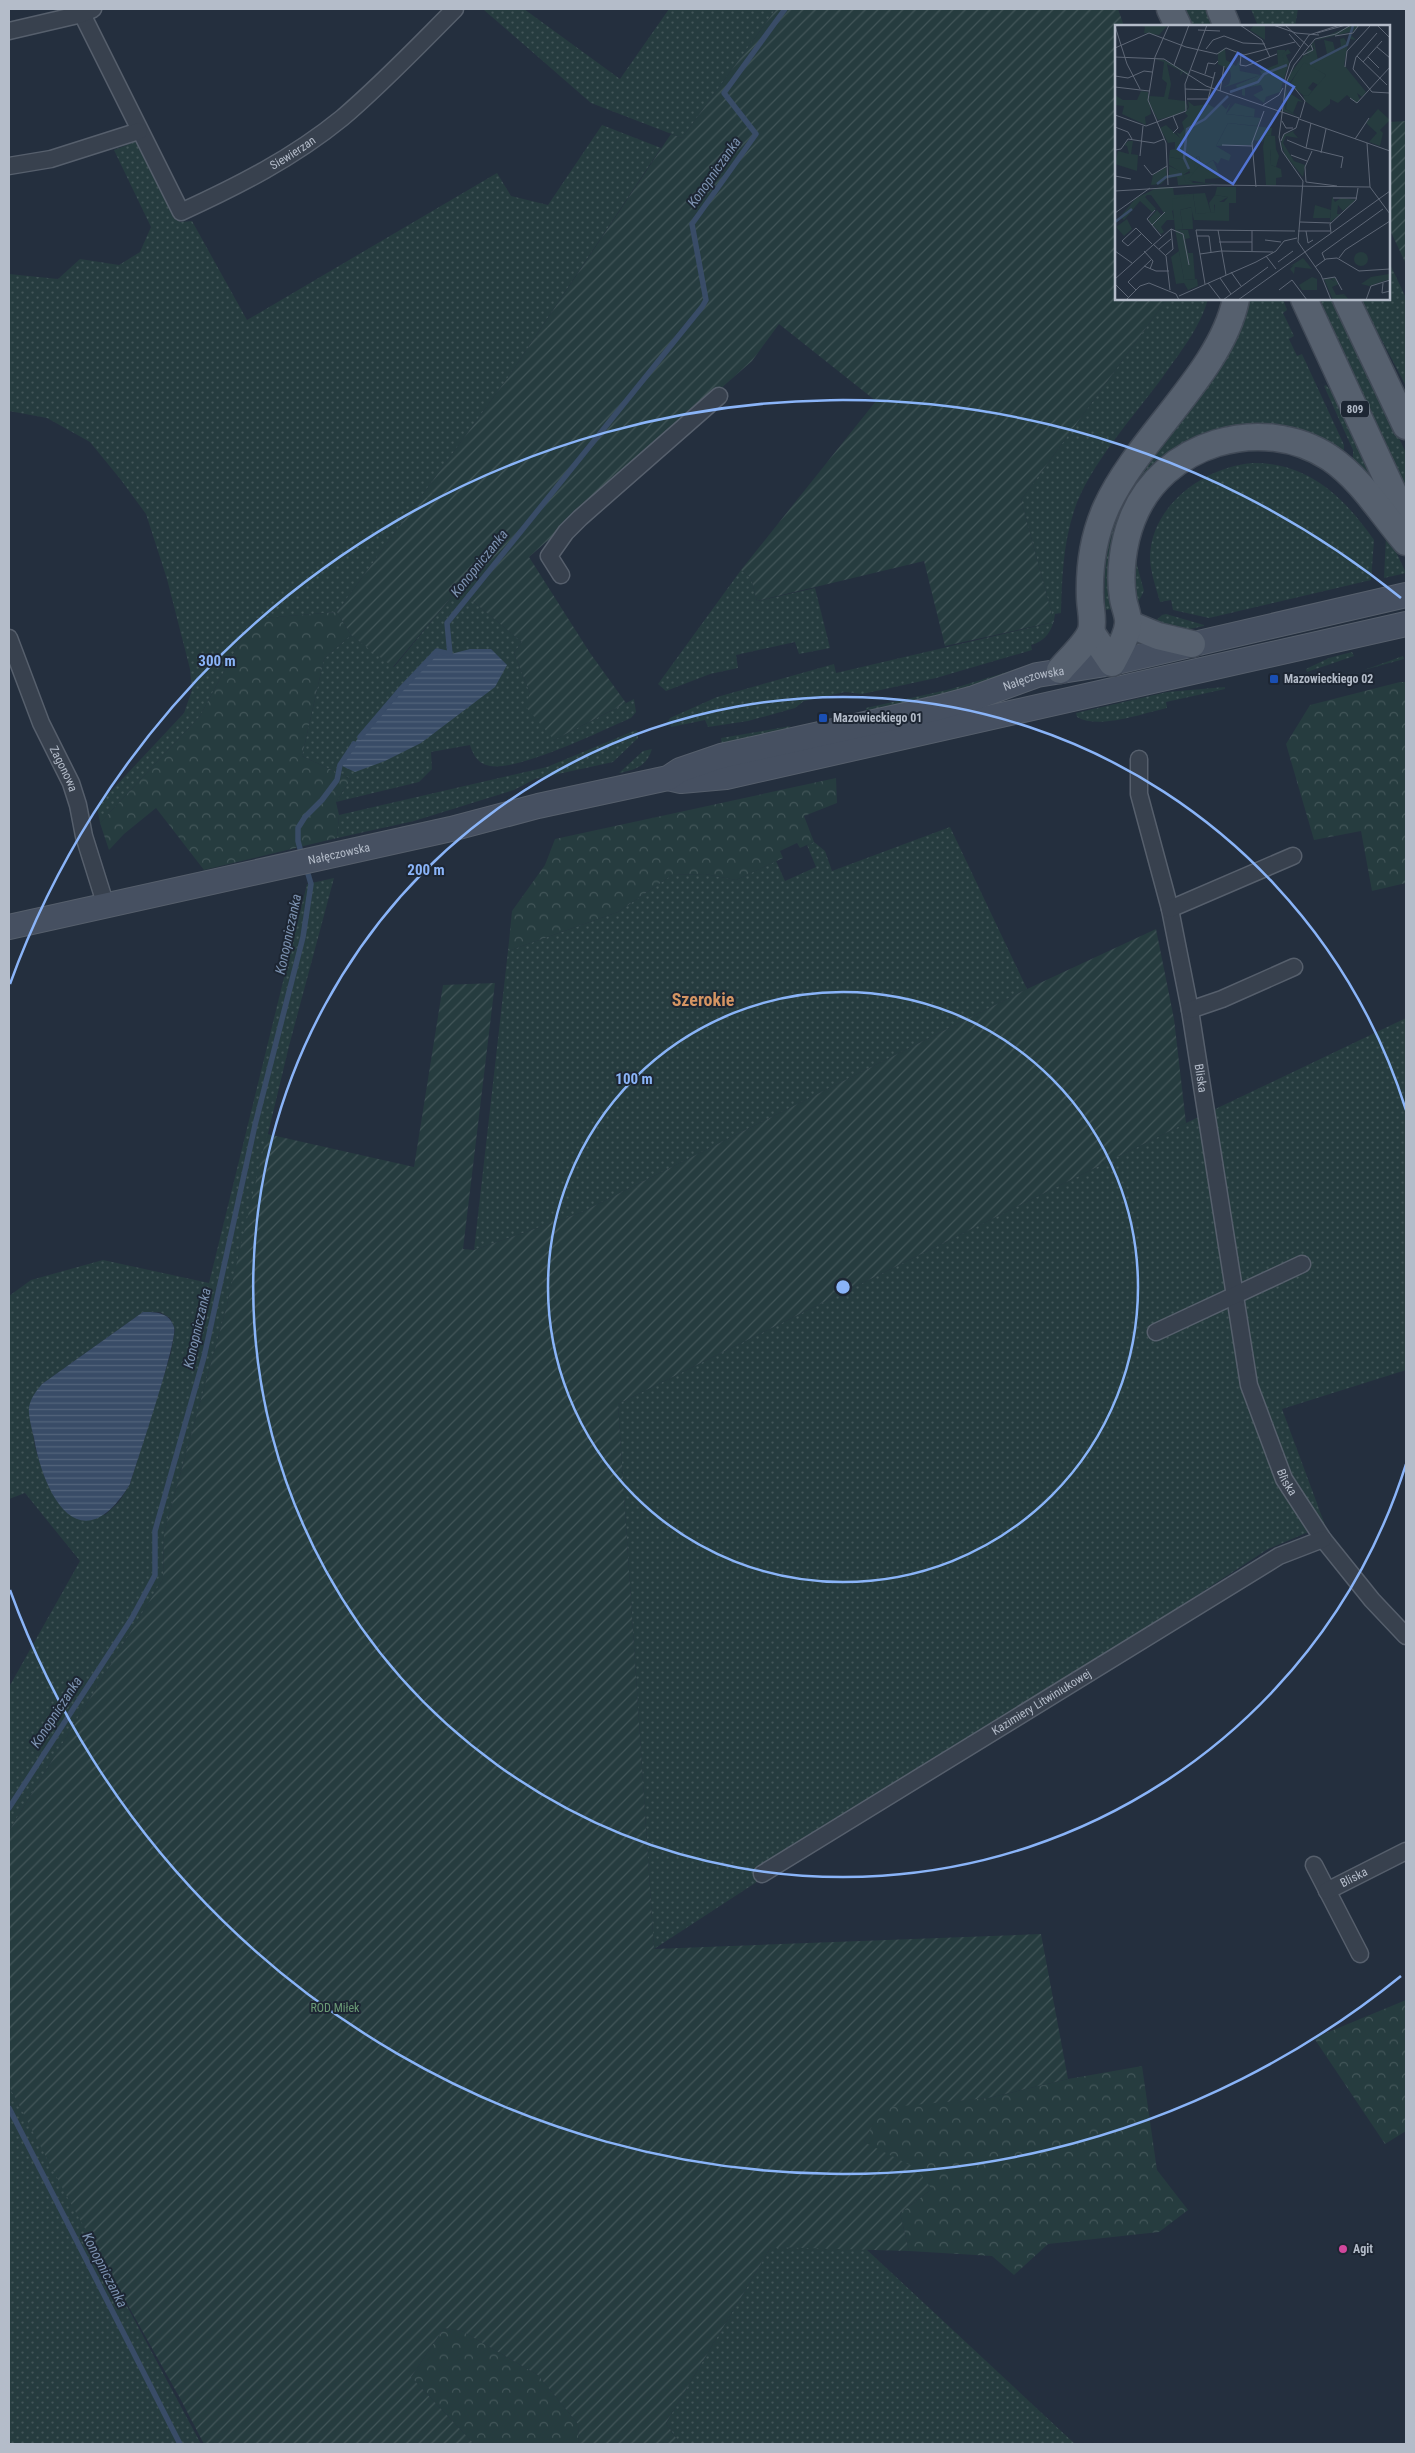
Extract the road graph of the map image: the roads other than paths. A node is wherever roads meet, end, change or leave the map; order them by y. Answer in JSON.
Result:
{"nodes":[{"id":1,"x":455,"y":9,"type":"edge"},
{"id":2,"x":1170,"y":9,"type":"edge"},
{"id":3,"x":1220,"y":9,"type":"edge"},
{"id":4,"x":88,"y":12,"type":"edge"},
{"id":5,"x":1178,"y":25,"type":"edge"},
{"id":6,"x":1227,"y":25,"type":"edge"},
{"id":7,"x":9,"y":31,"type":"edge"},
{"id":8,"x":139,"y":131,"type":"junction"},
{"id":9,"x":9,"y":166,"type":"edge"},
{"id":10,"x":1236,"y":300,"type":"edge"},
{"id":11,"x":1304,"y":300,"type":"edge"},
{"id":12,"x":1346,"y":300,"type":"edge"},
{"id":13,"x":719,"y":396,"type":"dead end"},
{"id":14,"x":1406,"y":426,"type":"edge"},
{"id":15,"x":1406,"y":520,"type":"edge"},
{"id":16,"x":1406,"y":542,"type":"edge"},
{"id":17,"x":561,"y":575,"type":"dead end"},
{"id":18,"x":1406,"y":595,"type":"edge"},
{"id":19,"x":1129,"y":624,"type":"junction"},
{"id":20,"x":1406,"y":624,"type":"edge"},
{"id":21,"x":1091,"y":632,"type":"junction"},
{"id":22,"x":9,"y":638,"type":"edge"},
{"id":23,"x":1192,"y":644,"type":"junction"},
{"id":24,"x":1112,"y":663,"type":"junction"},
{"id":25,"x":1060,"y":670,"type":"junction"},
{"id":26,"x":1116,"y":688,"type":"junction"},
{"id":27,"x":1139,"y":758,"type":"dead end"},
{"id":28,"x":668,"y":778,"type":"junction"},
{"id":29,"x":1293,"y":856,"type":"dead end"},
{"id":30,"x":106,"y":906,"type":"junction"},
{"id":31,"x":1170,"y":909,"type":"junction"},
{"id":32,"x":9,"y":927,"type":"edge"},
{"id":33,"x":1294,"y":967,"type":"dead end"},
{"id":34,"x":1190,"y":1010,"type":"junction"},
{"id":35,"x":1302,"y":1264,"type":"dead end"},
{"id":36,"x":1234,"y":1296,"type":"junction"},
{"id":37,"x":1156,"y":1332,"type":"dead end"},
{"id":38,"x":1323,"y":1540,"type":"junction"},
{"id":39,"x":1406,"y":1636,"type":"edge"},
{"id":40,"x":1406,"y":1851,"type":"edge"},
{"id":41,"x":1314,"y":1865,"type":"dead end"},
{"id":42,"x":762,"y":1874,"type":"dead end"},
{"id":43,"x":1328,"y":1892,"type":"junction"},
{"id":44,"x":1360,"y":1954,"type":"dead end"}],
"edges":[{"from":1,"to":8,"type":"street","name":"Siewierzan"},
{"from":2,"to":5,"type":"main road"},
{"from":3,"to":6,"type":"main road"},
{"from":4,"to":7,"type":"street"},
{"from":4,"to":8,"type":"street","name":"Siewierzan"},
{"from":8,"to":9,"type":"street"},
{"from":10,"to":21,"type":"main road"},
{"from":11,"to":15,"type":"main road","number":"809"},
{"from":12,"to":14,"type":"main road"},
{"from":13,"to":17,"type":"street"},
{"from":16,"to":19,"type":"main road"},
{"from":18,"to":23,"type":"main road","name":"Nałęczowska"},
{"from":19,"to":23,"type":"main road"},
{"from":19,"to":24,"type":"main road"},
{"from":20,"to":26,"type":"main road","name":"Nałęczowska"},
{"from":21,"to":24,"type":"main road"},
{"from":21,"to":25,"type":"main road"},
{"from":22,"to":30,"type":"street","name":"Zagonowa"},
{"from":23,"to":24,"type":"main road","name":"Nałęczowska"},
{"from":24,"to":25,"type":"main road","name":"Nałęczowska"},
{"from":24,"to":26,"type":"main road"},
{"from":25,"to":28,"type":"main road","name":"Nałęczowska"},
{"from":26,"to":28,"type":"main road","name":"Nałęczowska"},
{"from":27,"to":31,"type":"street","name":"Bliska"},
{"from":28,"to":30,"type":"main road","name":"Nałęczowska"},
{"from":29,"to":31,"type":"street"},
{"from":30,"to":32,"type":"main road","name":"Nałęczowska"},
{"from":31,"to":34,"type":"street","name":"Bliska"},
{"from":33,"to":34,"type":"street"},
{"from":34,"to":36,"type":"street","name":"Bliska"},
{"from":35,"to":36,"type":"street"},
{"from":36,"to":37,"type":"street"},
{"from":36,"to":38,"type":"street","name":"Bliska"},
{"from":38,"to":39,"type":"street","name":"Bliska"},
{"from":38,"to":42,"type":"street","name":"Kazimiery Litwiniukowej"},
{"from":40,"to":43,"type":"street","name":"Bliska"},
{"from":41,"to":43,"type":"street","name":"Bliska"},
{"from":43,"to":44,"type":"street","name":"Bliska"}]}
